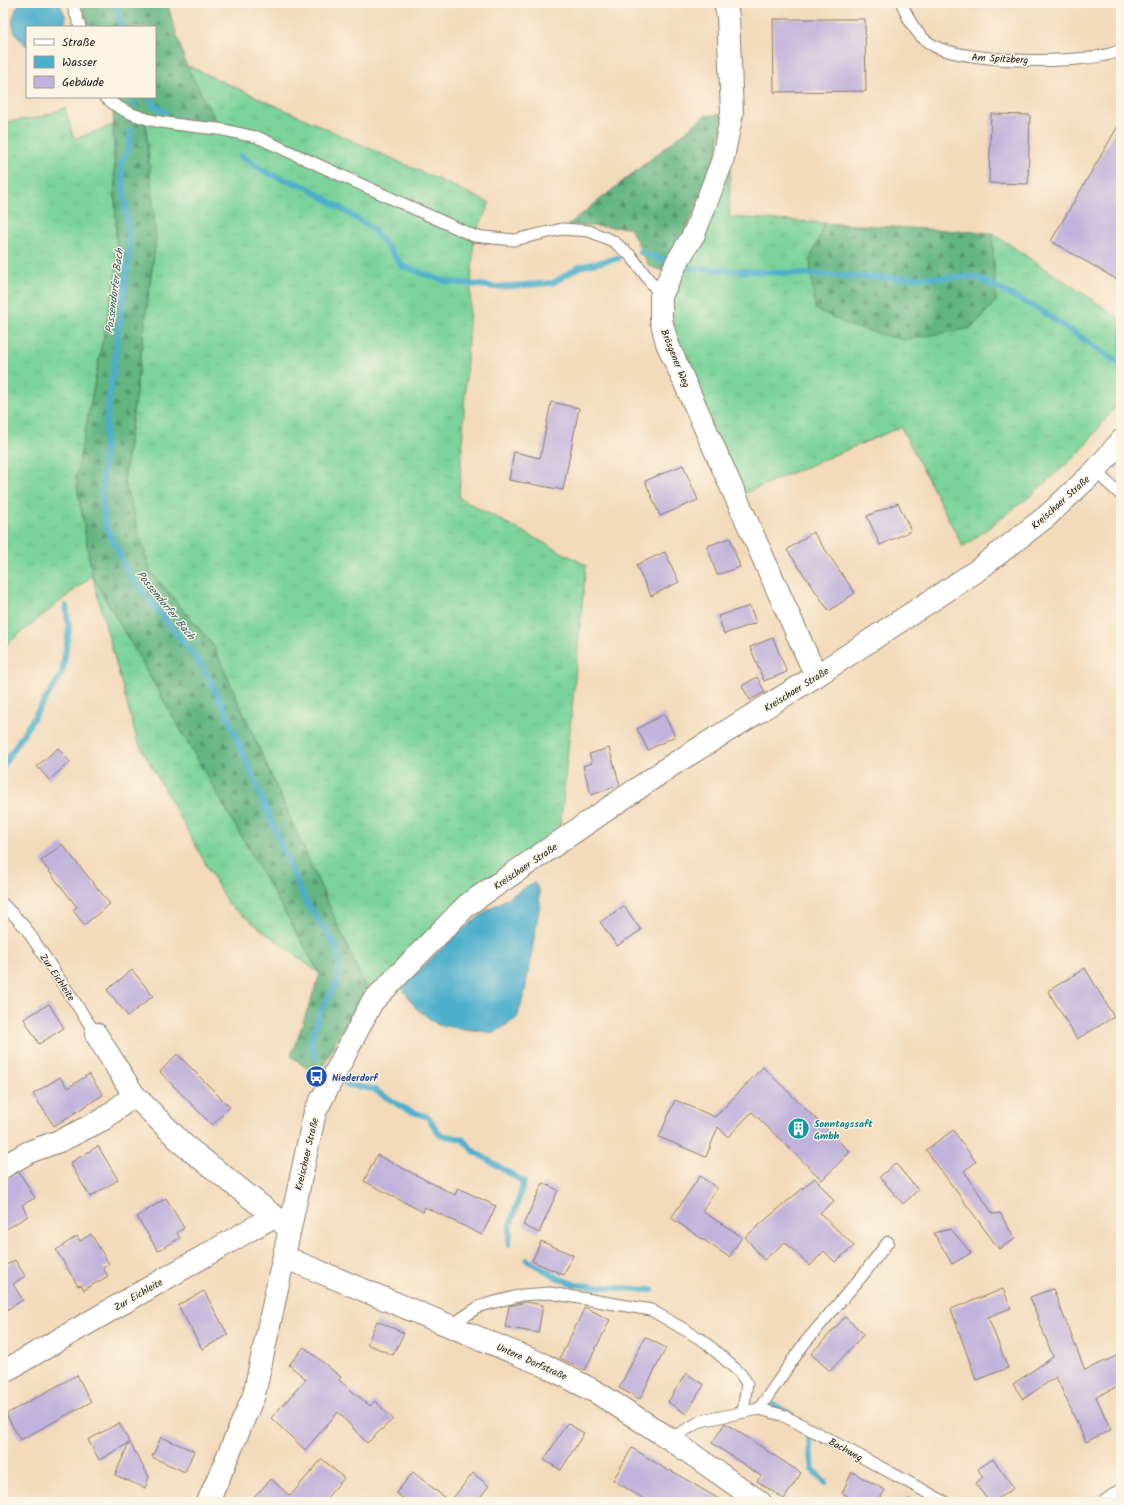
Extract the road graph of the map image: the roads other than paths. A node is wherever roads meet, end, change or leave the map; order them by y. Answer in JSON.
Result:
{"nodes":[{"id":1,"x":72,"y":3,"type":"edge"},
{"id":2,"x":725,"y":3,"type":"edge"},
{"id":3,"x":902,"y":3,"type":"edge"},
{"id":4,"x":80,"y":26,"type":"edge"},
{"id":5,"x":1121,"y":50,"type":"edge"},
{"id":6,"x":106,"y":98,"type":"edge"},
{"id":7,"x":661,"y":296,"type":"junction"},
{"id":8,"x":1121,"y":440,"type":"edge"},
{"id":9,"x":1095,"y":470,"type":"junction"},
{"id":10,"x":1121,"y":495,"type":"edge"},
{"id":11,"x":816,"y":676,"type":"junction"},
{"id":12,"x":3,"y":904,"type":"edge"},
{"id":13,"x":96,"y":1034,"type":"joint"},
{"id":14,"x":134,"y":1095,"type":"junction"},
{"id":15,"x":3,"y":1167,"type":"edge"},
{"id":16,"x":282,"y":1222,"type":"junction"},
{"id":17,"x":888,"y":1242,"type":"dead end"},
{"id":18,"x":284,"y":1258,"type":"junction"},
{"id":19,"x":450,"y":1326,"type":"junction"},
{"id":20,"x":3,"y":1372,"type":"edge"},
{"id":21,"x":759,"y":1410,"type":"junction"},
{"id":22,"x":743,"y":1412,"type":"junction"},
{"id":23,"x":670,"y":1439,"type":"junction"},
{"id":24,"x":1121,"y":1489,"type":"edge"},
{"id":25,"x":208,"y":1502,"type":"edge"},
{"id":26,"x":760,"y":1502,"type":"edge"},
{"id":27,"x":944,"y":1502,"type":"edge"},
{"id":28,"x":1103,"y":1502,"type":"edge"}],
"edges":[{"from":1,"to":4,"type":"lane"},
{"from":2,"to":7,"type":"street","name":"Brösgener Weg"},
{"from":3,"to":5,"type":"lane","name":"Am Spitzberg"},
{"from":6,"to":7,"type":"lane"},
{"from":7,"to":11,"type":"street","name":"Brösgener Weg"},
{"from":8,"to":9,"type":"street","name":"Kreischaer Straße"},
{"from":9,"to":10,"type":"lane"},
{"from":9,"to":11,"type":"street","name":"Kreischaer Straße"},
{"from":11,"to":16,"type":"street","name":"Kreischaer Straße"},
{"from":12,"to":13,"type":"lane","name":"Zur Eichleite"},
{"from":13,"to":14,"type":"street","name":"Zur Eichleite"},
{"from":14,"to":15,"type":"street"},
{"from":14,"to":16,"type":"street","name":"Zur Eichleite"},
{"from":16,"to":18,"type":"street","name":"Kreischaer Straße"},
{"from":16,"to":20,"type":"street","name":"Zur Eichleite"},
{"from":17,"to":21,"type":"lane"},
{"from":18,"to":19,"type":"street","name":"Untere Dorfstraße"},
{"from":18,"to":25,"type":"street","name":"Kreischaer Straße"},
{"from":19,"to":22,"type":"lane"},
{"from":19,"to":23,"type":"street","name":"Untere Dorfstraße"},
{"from":21,"to":22,"type":"lane","name":"Bachweg"},
{"from":21,"to":27,"type":"lane","name":"Bachweg"},
{"from":22,"to":23,"type":"lane","name":"Bachweg"},
{"from":23,"to":26,"type":"street","name":"Untere Dorfstraße"},
{"from":24,"to":28,"type":"lane"}]}
